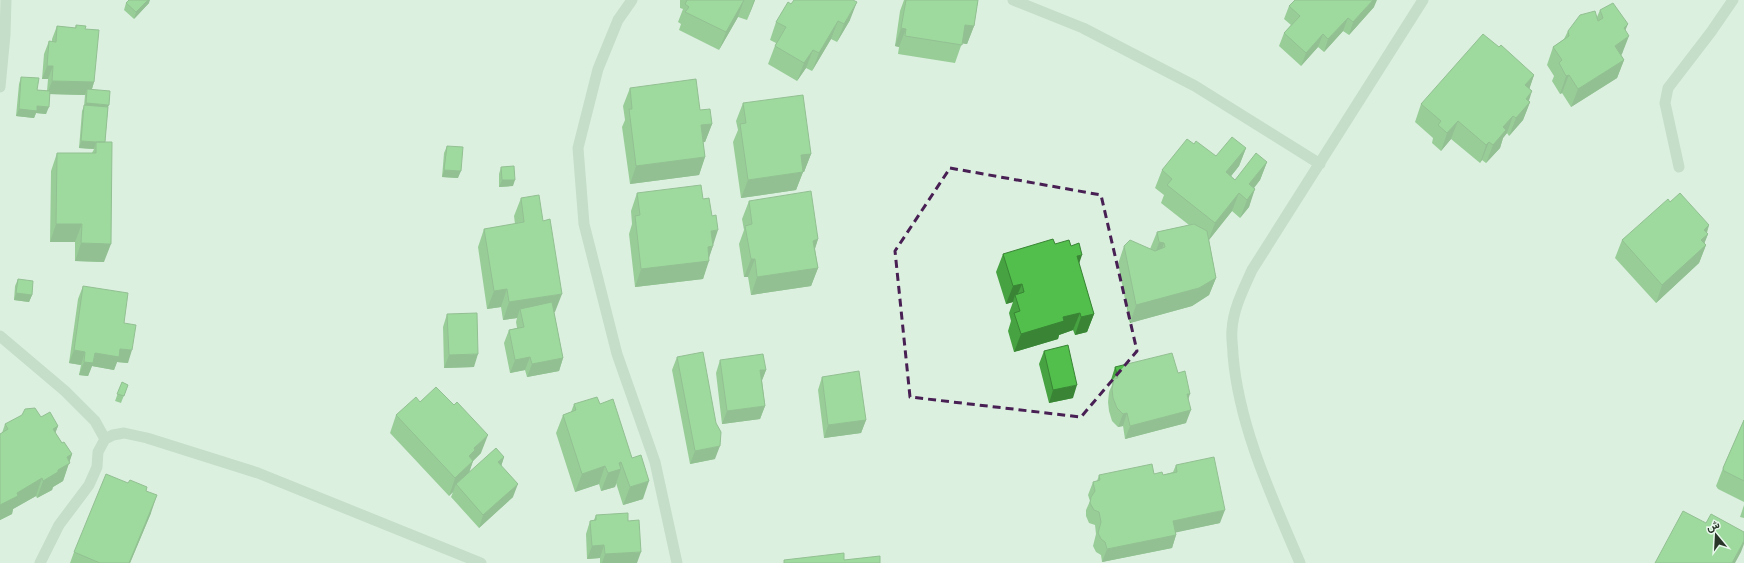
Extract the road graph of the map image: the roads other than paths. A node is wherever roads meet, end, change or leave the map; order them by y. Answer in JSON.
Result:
{"nodes":[{"id":1,"x":6,"y":0,"type":"edge"},
{"id":2,"x":632,"y":0,"type":"edge"},
{"id":3,"x":1013,"y":0,"type":"edge"},
{"id":4,"x":1423,"y":0,"type":"edge"},
{"id":5,"x":1733,"y":0,"type":"edge"},
{"id":6,"x":0,"y":86,"type":"edge"},
{"id":7,"x":1320,"y":164,"type":"junction"},
{"id":8,"x":1679,"y":167,"type":"dead end"},
{"id":9,"x":0,"y":336,"type":"edge"},
{"id":10,"x":105,"y":439,"type":"junction"},
{"id":11,"x":40,"y":563,"type":"edge"},
{"id":12,"x":481,"y":563,"type":"edge"},
{"id":13,"x":677,"y":563,"type":"edge"},
{"id":14,"x":1300,"y":563,"type":"edge"}],
"edges":[{"from":1,"to":6,"type":"street"},
{"from":2,"to":13,"type":"street"},
{"from":3,"to":7,"type":"street"},
{"from":4,"to":7,"type":"street"},
{"from":5,"to":8,"type":"street"},
{"from":7,"to":14,"type":"street"},
{"from":9,"to":10,"type":"street"},
{"from":10,"to":11,"type":"street"},
{"from":10,"to":12,"type":"street"}]}
